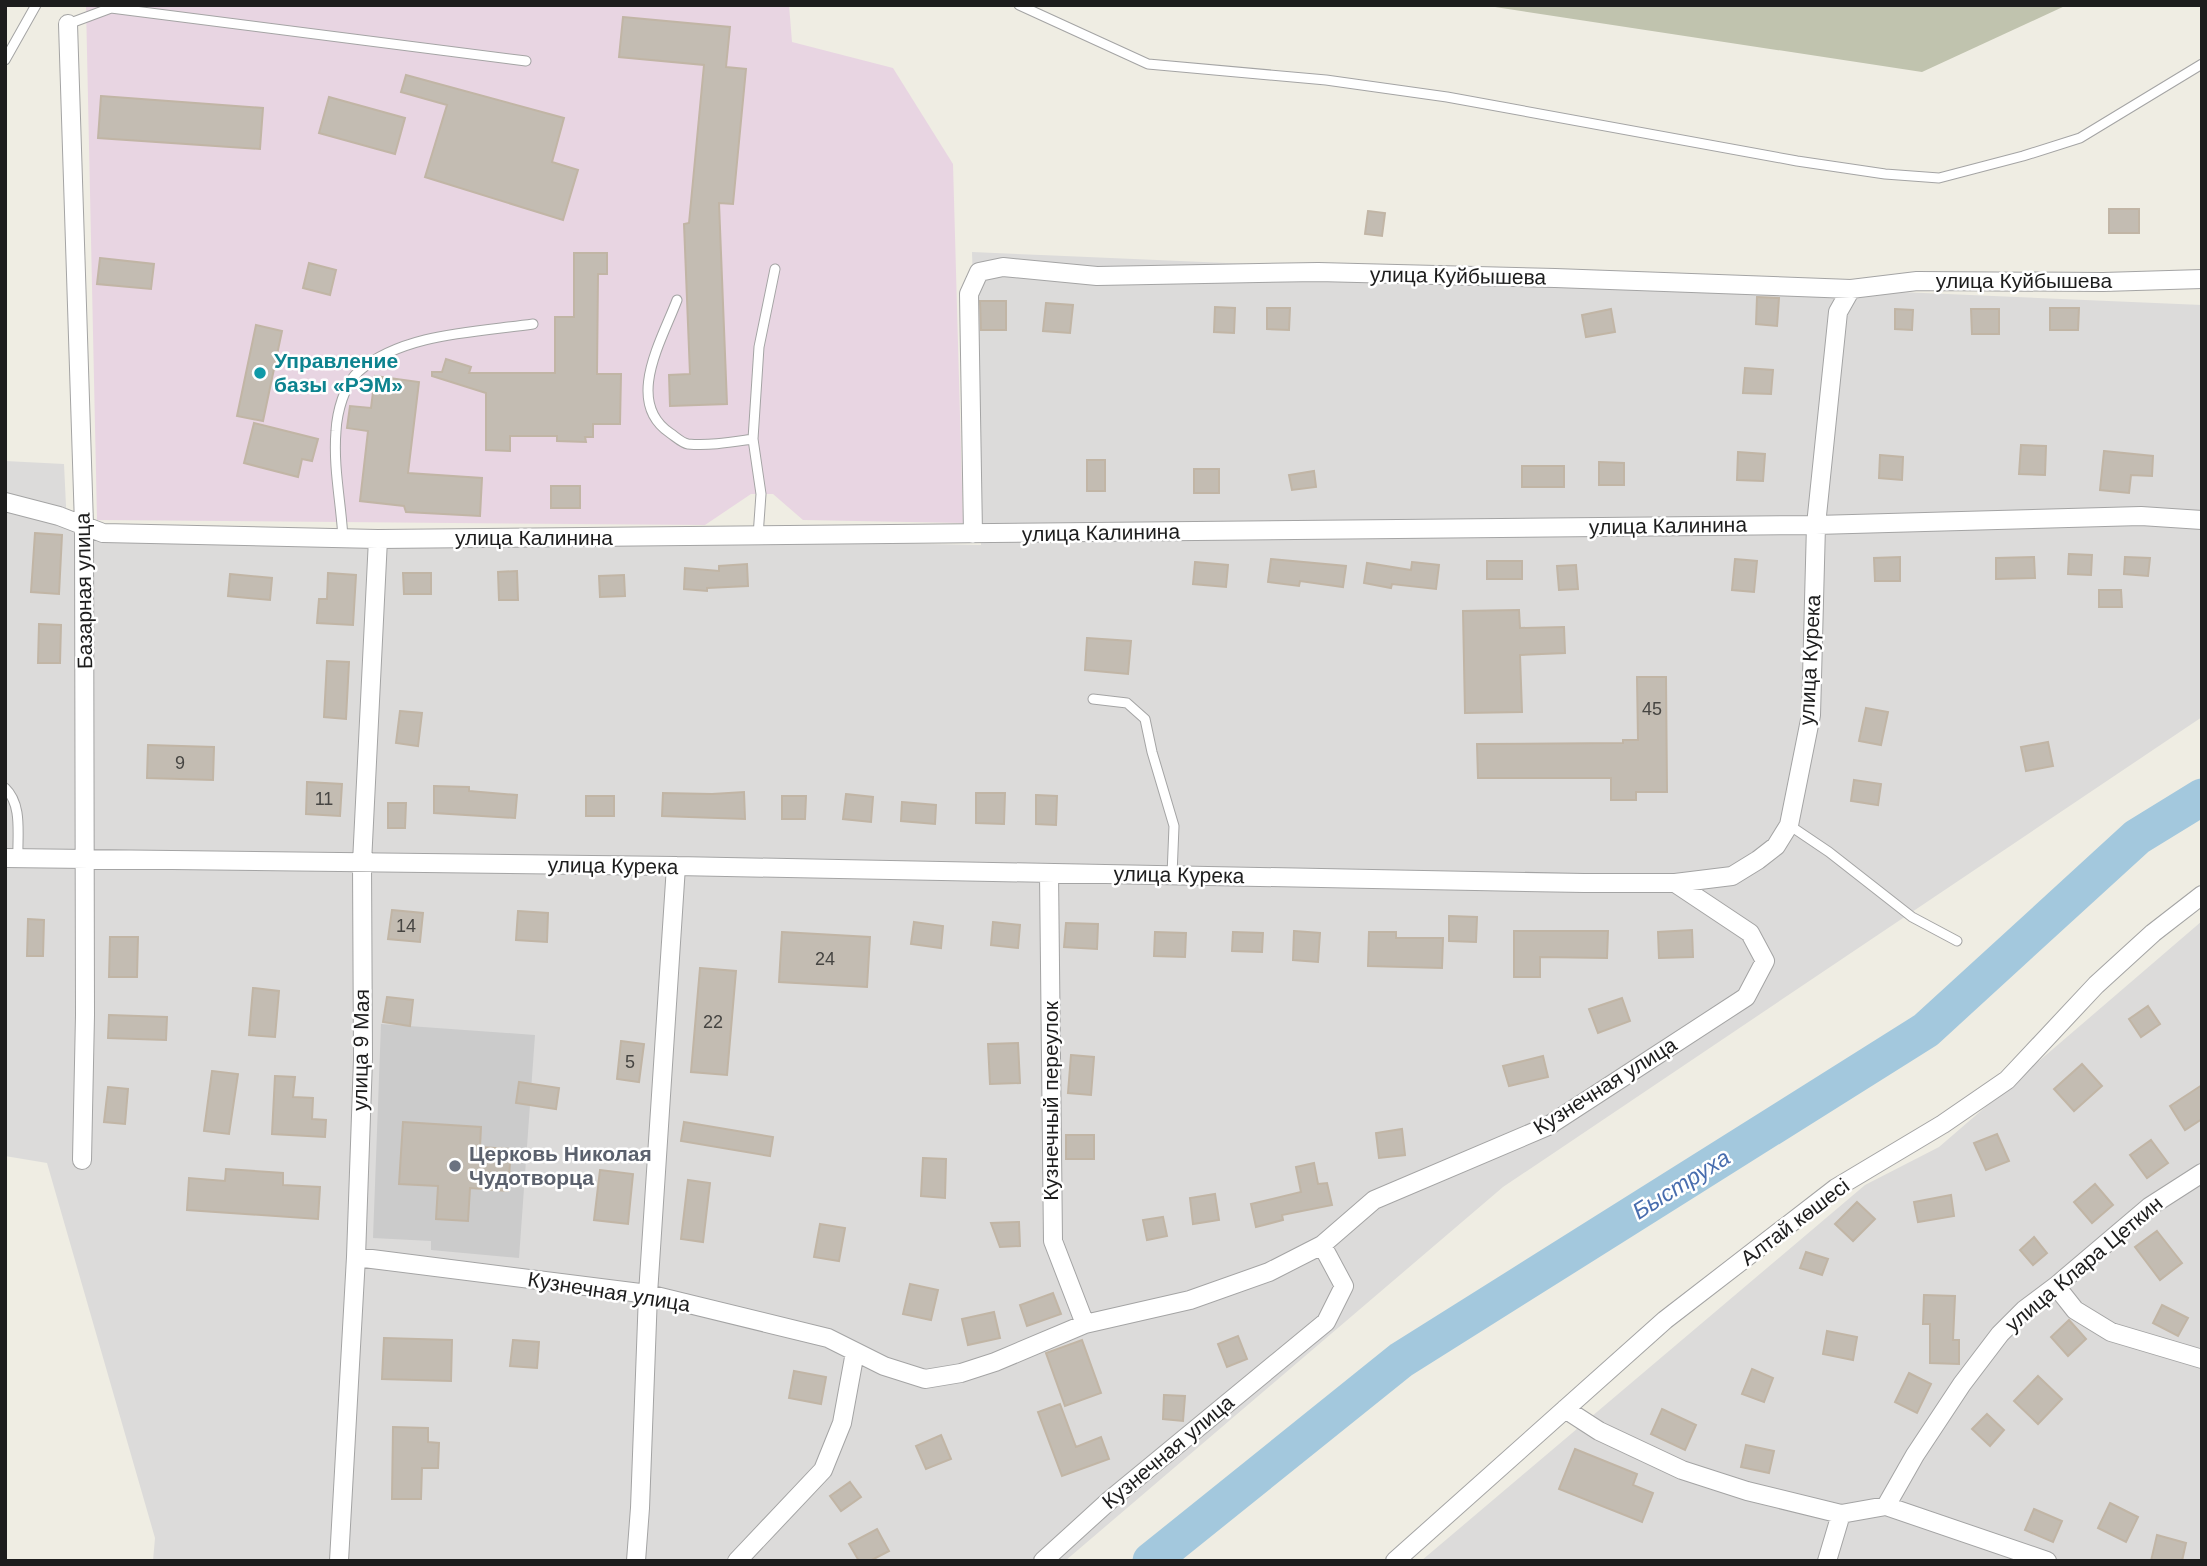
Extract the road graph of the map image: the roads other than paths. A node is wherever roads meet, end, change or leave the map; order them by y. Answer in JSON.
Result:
{"nodes":[{"id":1,"x":36,"y":5,"type":"edge"},
{"id":2,"x":1019,"y":5,"type":"edge"},
{"id":3,"x":68,"y":23,"type":"joint"},
{"id":4,"x":5,"y":60,"type":"edge"},
{"id":5,"x":526,"y":61,"type":"dead end"},
{"id":6,"x":2202,"y":64,"type":"edge"},
{"id":7,"x":775,"y":269,"type":"dead end"},
{"id":8,"x":2202,"y":279,"type":"edge"},
{"id":9,"x":1851,"y":289,"type":"junction"},
{"id":10,"x":677,"y":300,"type":"dead end"},
{"id":11,"x":533,"y":324,"type":"dead end"},
{"id":12,"x":753,"y":439,"type":"junction"},
{"id":13,"x":5,"y":502,"type":"edge"},
{"id":14,"x":2202,"y":520,"type":"edge"},
{"id":15,"x":1815,"y":524,"type":"junction"},
{"id":16,"x":84,"y":526,"type":"junction"},
{"id":17,"x":973,"y":534,"type":"junction"},
{"id":18,"x":758,"y":536,"type":"junction"},
{"id":19,"x":343,"y":538,"type":"junction"},
{"id":20,"x":378,"y":539,"type":"junction"},
{"id":21,"x":1093,"y":699,"type":"dead end"},
{"id":22,"x":5,"y":788,"type":"edge"},
{"id":23,"x":1789,"y":825,"type":"junction"},
{"id":24,"x":11,"y":858,"type":"edge"},
{"id":25,"x":86,"y":859,"type":"junction"},
{"id":26,"x":362,"y":863,"type":"junction"},
{"id":27,"x":676,"y":866,"type":"junction"},
{"id":28,"x":1049,"y":873,"type":"junction"},
{"id":29,"x":1172,"y":875,"type":"junction"},
{"id":30,"x":1675,"y":883,"type":"junction"},
{"id":31,"x":2202,"y":895,"type":"edge"},
{"id":32,"x":1957,"y":941,"type":"dead end"},
{"id":33,"x":82,"y":1160,"type":"dead end"},
{"id":34,"x":2202,"y":1173,"type":"edge"},
{"id":35,"x":1322,"y":1245,"type":"junction"},
{"id":36,"x":356,"y":1257,"type":"junction"},
{"id":37,"x":2056,"y":1286,"type":"junction"},
{"id":38,"x":648,"y":1294,"type":"junction"},
{"id":39,"x":1085,"y":1324,"type":"junction"},
{"id":40,"x":855,"y":1352,"type":"junction"},
{"id":41,"x":2202,"y":1359,"type":"edge"},
{"id":42,"x":1565,"y":1409,"type":"junction"},
{"id":43,"x":1886,"y":1507,"type":"junction"},
{"id":44,"x":1842,"y":1514,"type":"junction"},
{"id":45,"x":339,"y":1561,"type":"edge"},
{"id":46,"x":636,"y":1561,"type":"edge"},
{"id":47,"x":737,"y":1561,"type":"edge"},
{"id":48,"x":1043,"y":1561,"type":"edge"},
{"id":49,"x":1395,"y":1561,"type":"edge"},
{"id":50,"x":1827,"y":1561,"type":"edge"},
{"id":51,"x":2047,"y":1561,"type":"edge"}],
"edges":[{"from":1,"to":4,"type":"lane"},
{"from":2,"to":6,"type":"lane"},
{"from":3,"to":5,"type":"lane"},
{"from":3,"to":16,"type":"street","name":"Базарная улица"},
{"from":7,"to":12,"type":"lane"},
{"from":8,"to":9,"type":"street","name":"улица Куйбышева"},
{"from":9,"to":15,"type":"street","name":"улица Курека"},
{"from":9,"to":17,"type":"street","name":"улица Куйбышева"},
{"from":10,"to":12,"type":"lane"},
{"from":11,"to":19,"type":"lane"},
{"from":12,"to":18,"type":"lane"},
{"from":13,"to":16,"type":"street","name":"улица Калинина"},
{"from":14,"to":15,"type":"street","name":"улица Калинина"},
{"from":15,"to":17,"type":"street","name":"улица Калинина"},
{"from":15,"to":23,"type":"street","name":"улица Курека"},
{"from":16,"to":19,"type":"street","name":"улица Калинина"},
{"from":16,"to":25,"type":"street","name":"Базарная улица"},
{"from":17,"to":18,"type":"street","name":"улица Калинина"},
{"from":18,"to":20,"type":"street","name":"улица Калинина"},
{"from":19,"to":20,"type":"street","name":"улица Калинина"},
{"from":20,"to":26,"type":"street","name":"улица 9 Мая"},
{"from":21,"to":29,"type":"lane"},
{"from":22,"to":24,"type":"lane"},
{"from":23,"to":30,"type":"street","name":"улица Курека"},
{"from":23,"to":32,"type":"lane"},
{"from":24,"to":25,"type":"street","name":"улица Курека"},
{"from":25,"to":26,"type":"street","name":"улица Курека"},
{"from":25,"to":33,"type":"street","name":"Базарная улица"},
{"from":26,"to":27,"type":"street","name":"улица Курека"},
{"from":26,"to":36,"type":"street","name":"улица 9 Мая"},
{"from":27,"to":28,"type":"street","name":"улица Курека"},
{"from":27,"to":38,"type":"street"},
{"from":28,"to":29,"type":"street","name":"улица Курека"},
{"from":28,"to":39,"type":"street","name":"Кузнечный переулок"},
{"from":29,"to":30,"type":"street","name":"улица Курека"},
{"from":30,"to":35,"type":"street","name":"Кузнечная улица"},
{"from":31,"to":42,"type":"street","name":"Алтай көшесі"},
{"from":34,"to":37,"type":"street","name":"улица Клара Цеткин"},
{"from":35,"to":39,"type":"street","name":"Кузнечная улица"},
{"from":35,"to":48,"type":"street","name":"Кузнечная улица"},
{"from":36,"to":38,"type":"street","name":"Кузнечная улица"},
{"from":36,"to":45,"type":"street","name":"улица 9 Мая"},
{"from":37,"to":41,"type":"street"},
{"from":37,"to":43,"type":"street","name":"улица Клара Цеткин"},
{"from":38,"to":40,"type":"street","name":"Кузнечная улица"},
{"from":38,"to":46,"type":"street"},
{"from":39,"to":40,"type":"street","name":"Кузнечная улица"},
{"from":40,"to":47,"type":"street"},
{"from":42,"to":44,"type":"street"},
{"from":42,"to":49,"type":"street","name":"Алтай көшесі"},
{"from":43,"to":44,"type":"street"},
{"from":43,"to":51,"type":"street"},
{"from":44,"to":50,"type":"street"}]}
